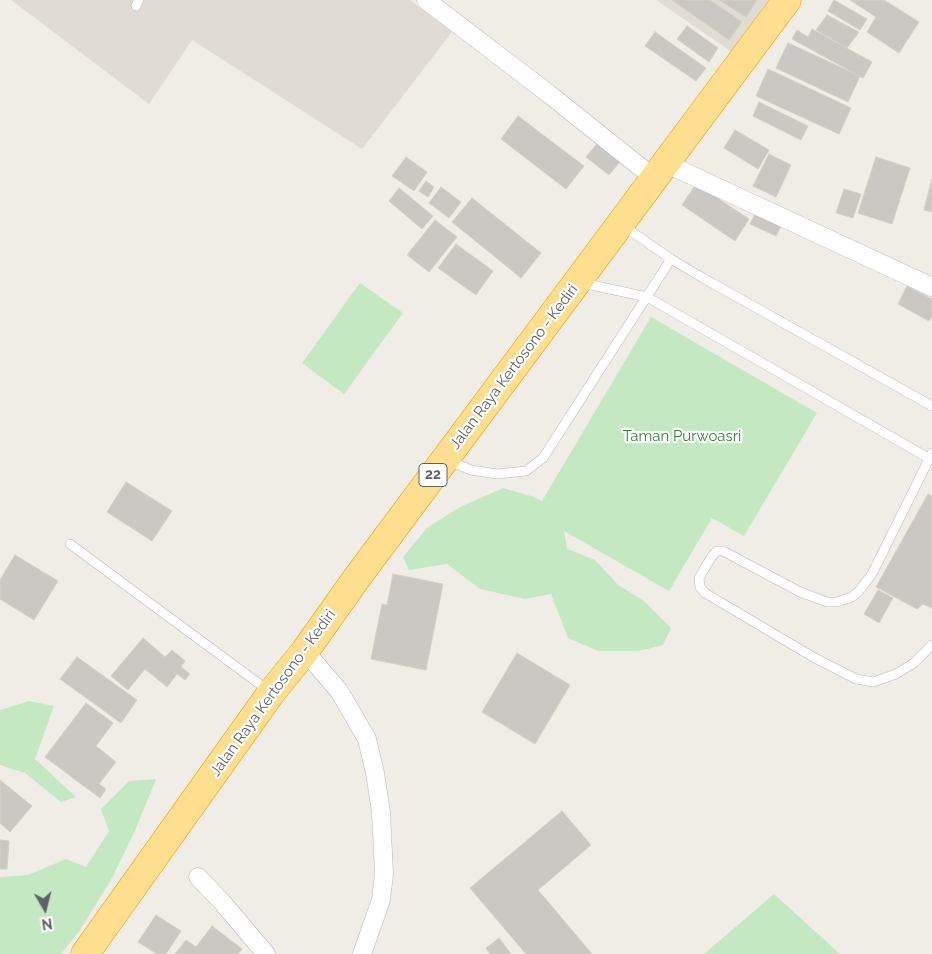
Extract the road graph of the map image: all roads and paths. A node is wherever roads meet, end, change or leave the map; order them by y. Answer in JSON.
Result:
{"nodes":[{"id":1,"x":426,"y":0,"type":"edge"},
{"id":2,"x":787,"y":0,"type":"edge"},
{"id":3,"x":660,"y":171,"type":"junction"},
{"id":4,"x":621,"y":224,"type":"junction"},
{"id":5,"x":671,"y":259,"type":"junction"},
{"id":6,"x":577,"y":282,"type":"junction"},
{"id":7,"x":932,"y":287,"type":"edge"},
{"id":8,"x":647,"y":297,"type":"junction"},
{"id":9,"x":932,"y":406,"type":"edge"},
{"id":10,"x":931,"y":457,"type":"edge"},
{"id":11,"x":445,"y":459,"type":"junction"},
{"id":12,"x":70,"y":544,"type":"dead end"},
{"id":13,"x":932,"y":645,"type":"edge"},
{"id":14,"x":305,"y":651,"type":"junction"},
{"id":15,"x":272,"y":693,"type":"junction"},
{"id":16,"x":198,"y":877,"type":"dead end"},
{"id":17,"x":84,"y":954,"type":"edge"},
{"id":18,"x":266,"y":954,"type":"edge"},
{"id":19,"x":362,"y":954,"type":"edge"}],
"edges":[{"from":1,"to":3,"type":"street"},
{"from":2,"to":3,"type":"highway","name":"Jalan Raya Kertosono - Kediri","number":"22"},
{"from":3,"to":4,"type":"highway","name":"Jalan Raya Kertosono - Kediri","number":"22"},
{"from":3,"to":7,"type":"street"},
{"from":4,"to":5,"type":"lane"},
{"from":4,"to":6,"type":"highway","name":"Jalan Raya Kertosono - Kediri","number":"22"},
{"from":5,"to":8,"type":"lane"},
{"from":5,"to":9,"type":"lane"},
{"from":6,"to":8,"type":"lane"},
{"from":6,"to":11,"type":"highway","name":"Jalan Raya Kertosono - Kediri","number":"22"},
{"from":8,"to":10,"type":"lane"},
{"from":8,"to":11,"type":"lane"},
{"from":10,"to":13,"type":"lane"},
{"from":11,"to":14,"type":"highway","name":"Jalan Raya Kertosono - Kediri","number":"22"},
{"from":12,"to":15,"type":"lane"},
{"from":14,"to":15,"type":"highway","name":"Jalan Raya Kertosono - Kediri","number":"22"},
{"from":14,"to":19,"type":"street"},
{"from":15,"to":17,"type":"highway","name":"Jalan Raya Kertosono - Kediri","number":"22"},
{"from":16,"to":18,"type":"street"}]}
